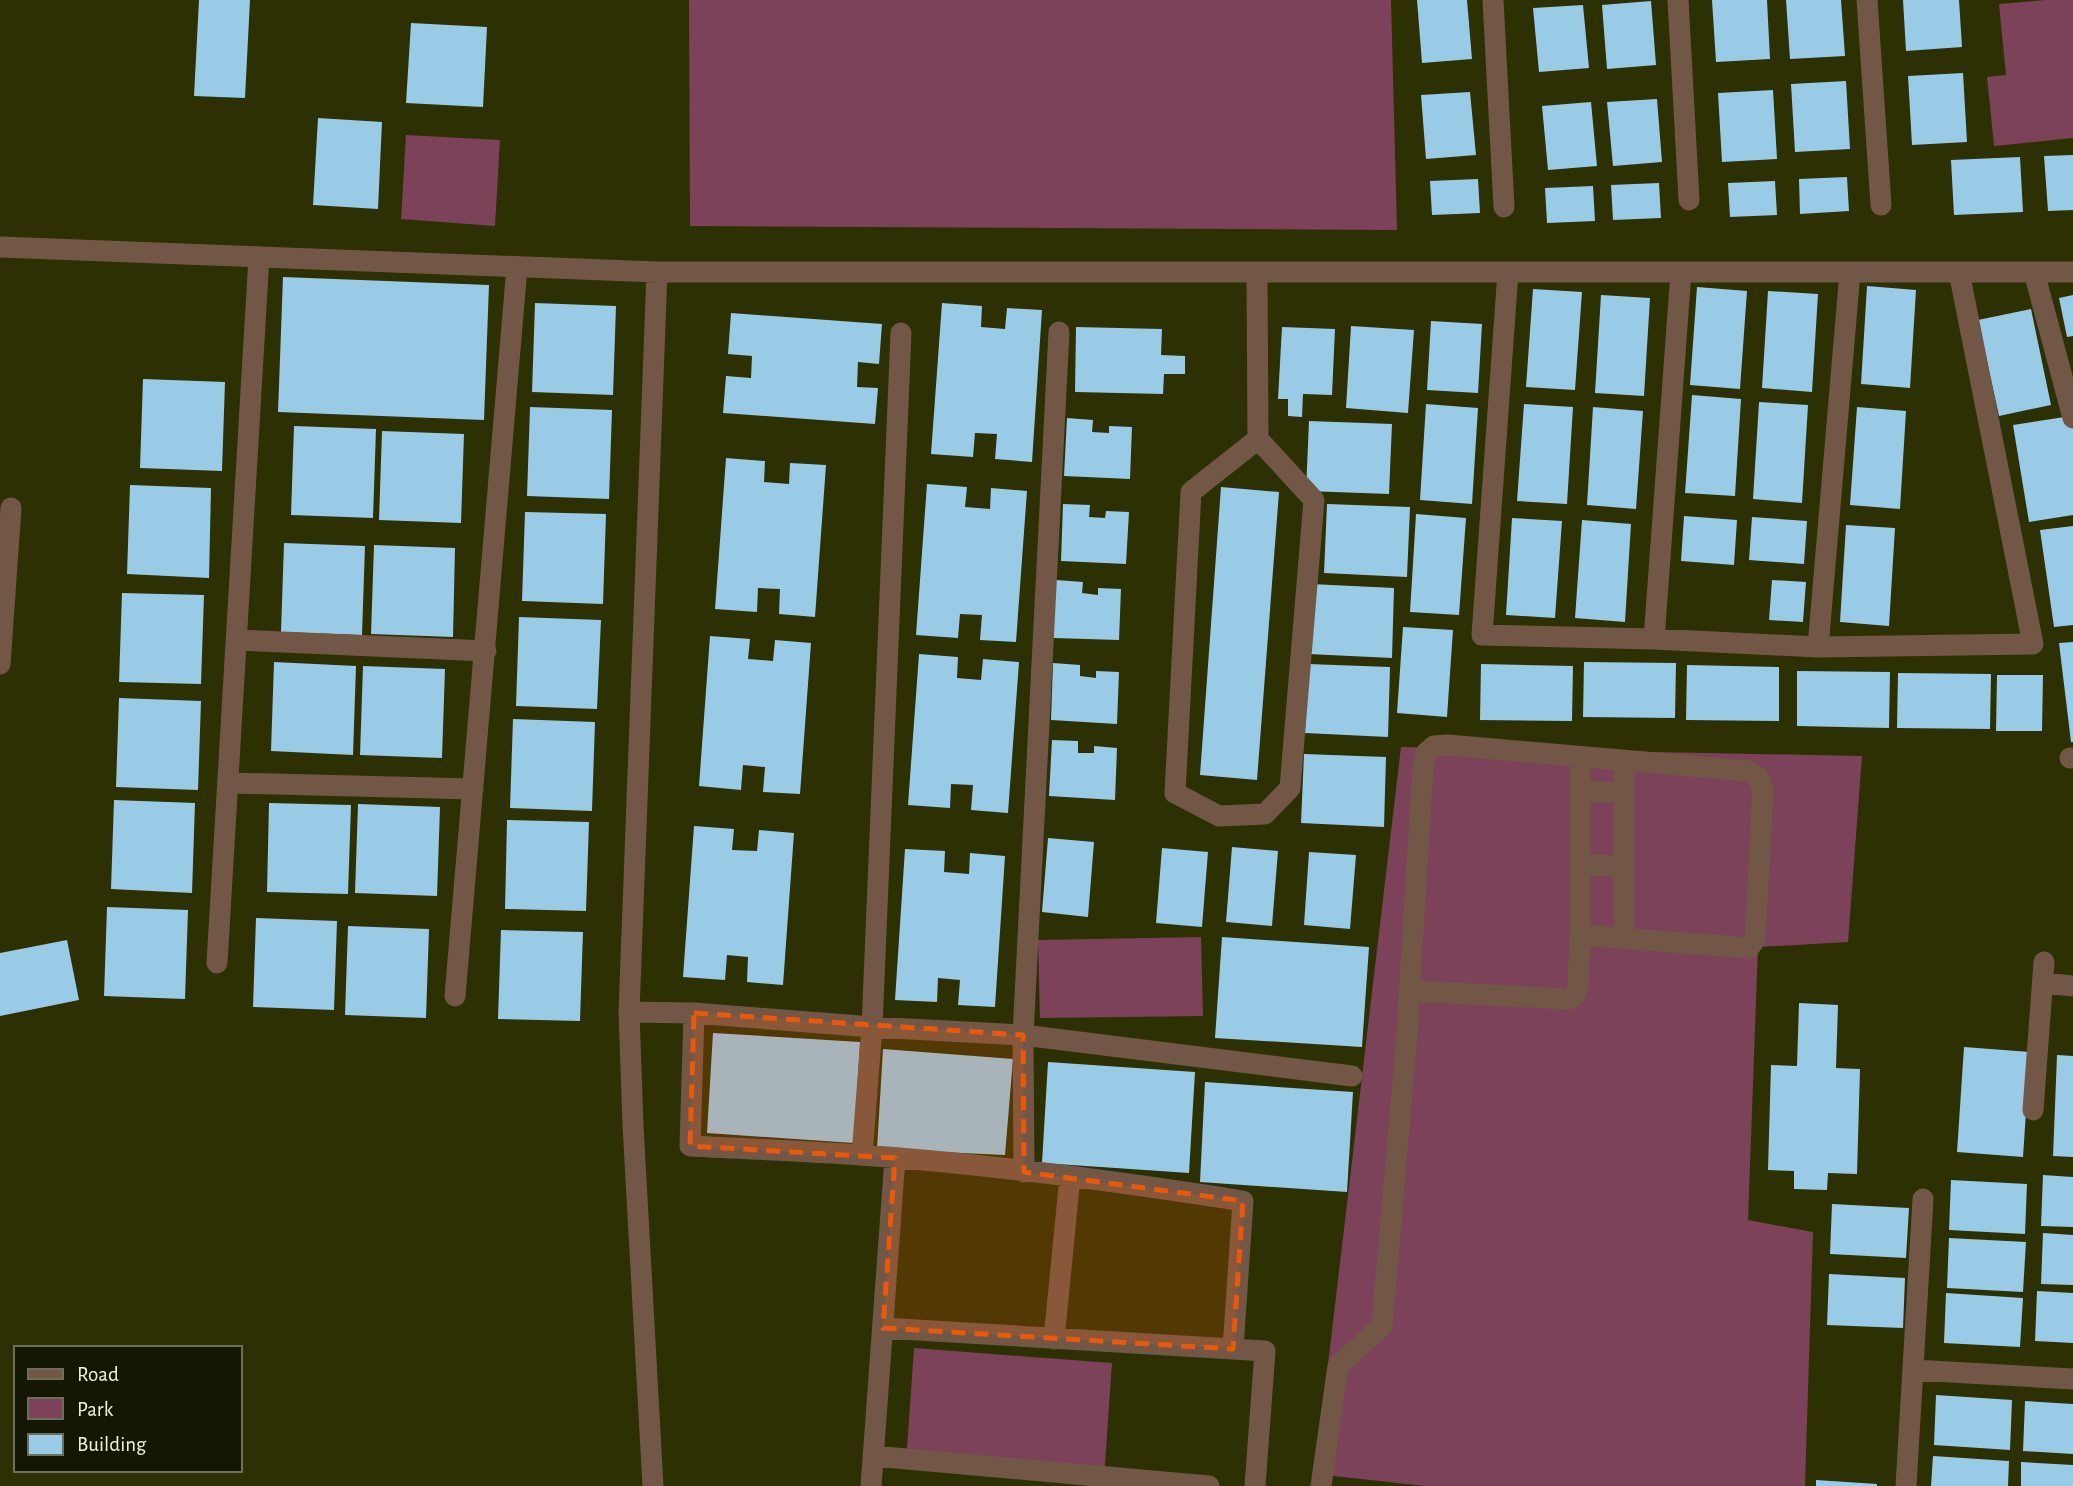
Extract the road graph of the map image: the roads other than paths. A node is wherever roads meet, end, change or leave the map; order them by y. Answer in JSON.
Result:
{"nodes":[{"id":1,"x":1493,"y":0,"type":"edge"},
{"id":2,"x":1678,"y":0,"type":"edge"},
{"id":3,"x":1867,"y":0,"type":"edge"},
{"id":4,"x":1689,"y":200,"type":"dead end"},
{"id":5,"x":1881,"y":205,"type":"dead end"},
{"id":6,"x":1504,"y":207,"type":"dead end"},
{"id":7,"x":0,"y":247,"type":"edge"},
{"id":8,"x":259,"y":257,"type":"junction"},
{"id":9,"x":517,"y":267,"type":"junction"},
{"id":10,"x":657,"y":272,"type":"junction"},
{"id":11,"x":1508,"y":272,"type":"junction"},
{"id":12,"x":1681,"y":272,"type":"junction"},
{"id":13,"x":1850,"y":272,"type":"junction"},
{"id":14,"x":1959,"y":272,"type":"junction"},
{"id":15,"x":2034,"y":272,"type":"junction"},
{"id":16,"x":2073,"y":272,"type":"edge"},
{"id":17,"x":1257,"y":274,"type":"junction"},
{"id":18,"x":1059,"y":332,"type":"dead end"},
{"id":19,"x":901,"y":333,"type":"dead end"},
{"id":20,"x":2073,"y":418,"type":"edge"},
{"id":21,"x":1258,"y":439,"type":"junction"},
{"id":22,"x":11,"y":508,"type":"dead end"},
{"id":23,"x":1654,"y":639,"type":"junction"},
{"id":24,"x":237,"y":640,"type":"junction"},
{"id":25,"x":1818,"y":646,"type":"junction"},
{"id":26,"x":486,"y":651,"type":"junction"},
{"id":27,"x":0,"y":664,"type":"edge"},
{"id":28,"x":1580,"y":757,"type":"junction"},
{"id":29,"x":1625,"y":760,"type":"junction"},
{"id":30,"x":229,"y":783,"type":"junction"},
{"id":31,"x":473,"y":789,"type":"junction"},
{"id":32,"x":1580,"y":791,"type":"junction"},
{"id":33,"x":1624,"y":793,"type":"junction"},
{"id":34,"x":1580,"y":865,"type":"junction"},
{"id":35,"x":1624,"y":866,"type":"junction"},
{"id":36,"x":1580,"y":935,"type":"junction"},
{"id":37,"x":1624,"y":939,"type":"junction"},
{"id":38,"x":217,"y":963,"type":"dead end"},
{"id":39,"x":2073,"y":986,"type":"edge"},
{"id":40,"x":1410,"y":991,"type":"junction"},
{"id":41,"x":455,"y":996,"type":"dead end"},
{"id":42,"x":629,"y":1012,"type":"junction"},
{"id":43,"x":694,"y":1013,"type":"junction"},
{"id":44,"x":872,"y":1027,"type":"junction"},
{"id":45,"x":1023,"y":1035,"type":"junction"},
{"id":46,"x":1352,"y":1076,"type":"dead end"},
{"id":47,"x":2033,"y":1110,"type":"dead end"},
{"id":48,"x":862,"y":1155,"type":"junction"},
{"id":49,"x":895,"y":1158,"type":"junction"},
{"id":50,"x":1024,"y":1172,"type":"junction"},
{"id":51,"x":1070,"y":1177,"type":"junction"},
{"id":52,"x":1923,"y":1199,"type":"dead end"},
{"id":53,"x":883,"y":1328,"type":"junction"},
{"id":54,"x":1054,"y":1339,"type":"junction"},
{"id":55,"x":1233,"y":1349,"type":"junction"},
{"id":56,"x":1914,"y":1370,"type":"junction"},
{"id":57,"x":2073,"y":1379,"type":"edge"},
{"id":58,"x":873,"y":1456,"type":"junction"},
{"id":59,"x":653,"y":1486,"type":"edge"},
{"id":60,"x":871,"y":1486,"type":"edge"},
{"id":61,"x":1209,"y":1486,"type":"edge"},
{"id":62,"x":1255,"y":1486,"type":"edge"},
{"id":63,"x":1321,"y":1486,"type":"edge"},
{"id":64,"x":1906,"y":1486,"type":"edge"}],
"edges":[{"from":1,"to":6,"type":"street"},
{"from":2,"to":4,"type":"street"},
{"from":3,"to":5,"type":"street"},
{"from":7,"to":8,"type":"street"},
{"from":8,"to":9,"type":"street"},
{"from":8,"to":24,"type":"street"},
{"from":9,"to":10,"type":"street"},
{"from":9,"to":26,"type":"street"},
{"from":10,"to":17,"type":"street"},
{"from":10,"to":42,"type":"street"},
{"from":11,"to":12,"type":"street"},
{"from":11,"to":17,"type":"street"},
{"from":11,"to":23,"type":"street"},
{"from":12,"to":13,"type":"street"},
{"from":12,"to":23,"type":"street"},
{"from":13,"to":14,"type":"street"},
{"from":13,"to":25,"type":"street"},
{"from":14,"to":15,"type":"street"},
{"from":14,"to":25,"type":"street"},
{"from":15,"to":16,"type":"street"},
{"from":15,"to":20,"type":"street"},
{"from":17,"to":21,"type":"street"},
{"from":18,"to":45,"type":"street"},
{"from":19,"to":44,"type":"street"},
{"from":21,"to":21,"type":"street"},
{"from":22,"to":27,"type":"street"},
{"from":23,"to":25,"type":"street"},
{"from":24,"to":26,"type":"street"},
{"from":24,"to":30,"type":"street"},
{"from":26,"to":31,"type":"street"},
{"from":28,"to":29,"type":"street"},
{"from":28,"to":32,"type":"street"},
{"from":28,"to":40,"type":"street"},
{"from":29,"to":33,"type":"street"},
{"from":29,"to":37,"type":"street"},
{"from":30,"to":31,"type":"street"},
{"from":30,"to":38,"type":"street"},
{"from":31,"to":41,"type":"street"},
{"from":32,"to":33,"type":"street"},
{"from":32,"to":34,"type":"street"},
{"from":33,"to":35,"type":"street"},
{"from":34,"to":35,"type":"street"},
{"from":34,"to":36,"type":"street"},
{"from":35,"to":37,"type":"street"},
{"from":36,"to":37,"type":"street"},
{"from":36,"to":40,"type":"street"},
{"from":39,"to":47,"type":"street"},
{"from":40,"to":63,"type":"street"},
{"from":42,"to":43,"type":"street"},
{"from":42,"to":59,"type":"street"},
{"from":43,"to":44,"type":"street"},
{"from":43,"to":48,"type":"street"},
{"from":44,"to":45,"type":"street"},
{"from":44,"to":48,"type":"street"},
{"from":45,"to":46,"type":"street"},
{"from":45,"to":50,"type":"street"},
{"from":48,"to":49,"type":"street"},
{"from":49,"to":50,"type":"street"},
{"from":49,"to":53,"type":"street"},
{"from":50,"to":51,"type":"street"},
{"from":51,"to":54,"type":"street"},
{"from":51,"to":55,"type":"street"},
{"from":52,"to":56,"type":"street"},
{"from":53,"to":54,"type":"street"},
{"from":53,"to":58,"type":"street"},
{"from":54,"to":55,"type":"street"},
{"from":55,"to":62,"type":"street"},
{"from":56,"to":57,"type":"street"},
{"from":56,"to":64,"type":"street"},
{"from":58,"to":60,"type":"street"},
{"from":58,"to":61,"type":"street"}]}
